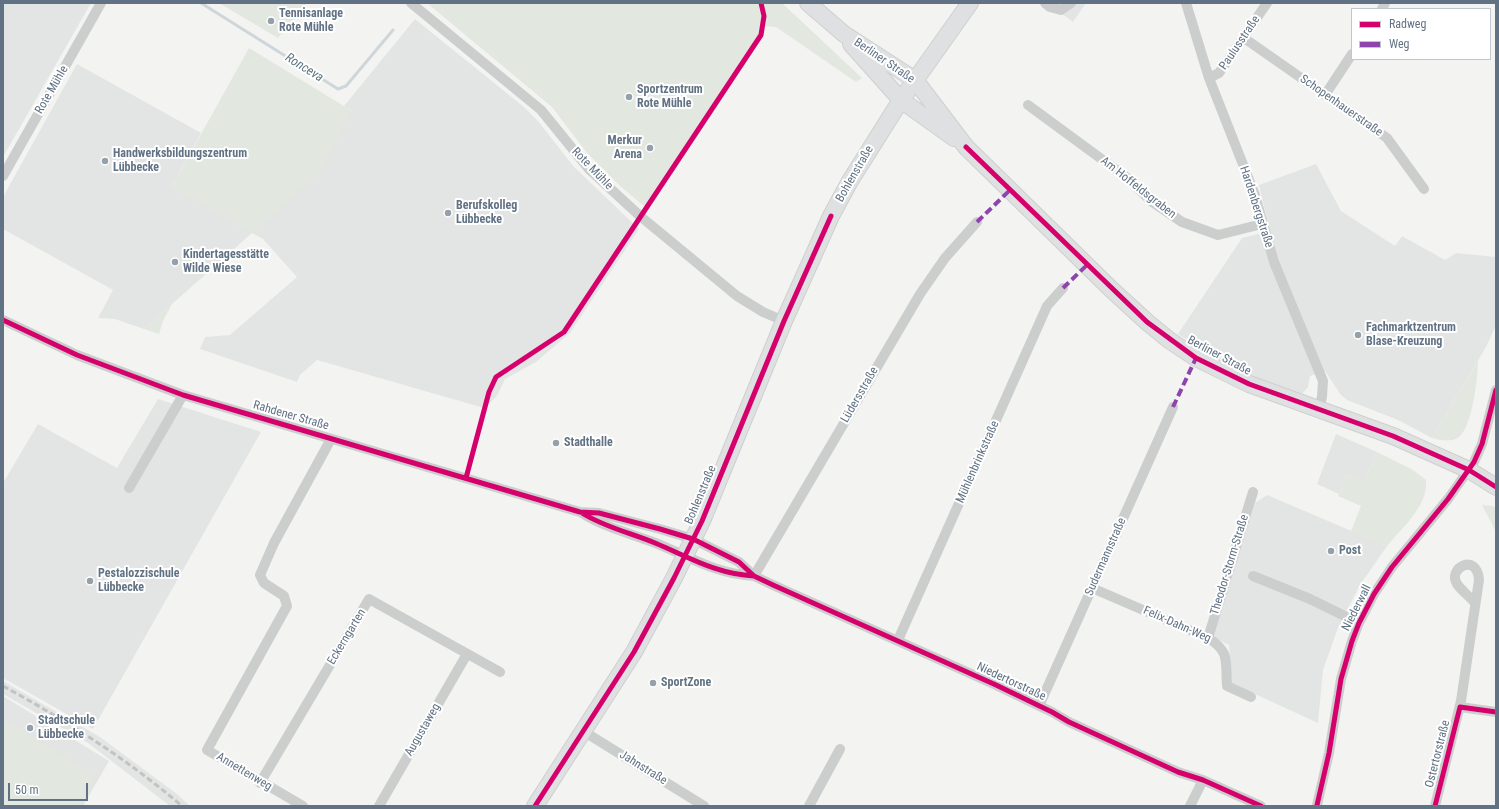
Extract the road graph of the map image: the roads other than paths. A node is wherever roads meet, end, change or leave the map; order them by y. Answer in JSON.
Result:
{"nodes":[{"id":1,"x":101,"y":3,"type":"edge"},
{"id":2,"x":411,"y":3,"type":"edge"},
{"id":3,"x":808,"y":3,"type":"edge"},
{"id":4,"x":970,"y":3,"type":"edge"},
{"id":5,"x":1045,"y":3,"type":"edge"},
{"id":6,"x":1071,"y":3,"type":"edge"},
{"id":7,"x":1186,"y":3,"type":"edge"},
{"id":8,"x":1268,"y":3,"type":"edge"},
{"id":9,"x":844,"y":34,"type":"junction"},
{"id":10,"x":1244,"y":38,"type":"junction"},
{"id":11,"x":1351,"y":56,"type":"edge"},
{"id":12,"x":1209,"y":78,"type":"junction"},
{"id":13,"x":915,"y":80,"type":"junction"},
{"id":14,"x":1325,"y":95,"type":"junction"},
{"id":15,"x":900,"y":100,"type":"junction"},
{"id":16,"x":1028,"y":105,"type":"dead end"},
{"id":17,"x":966,"y":147,"type":"junction"},
{"id":18,"x":3,"y":176,"type":"edge"},
{"id":19,"x":1424,"y":189,"type":"dead end"},
{"id":20,"x":977,"y":222,"type":"dead end"},
{"id":21,"x":1262,"y":224,"type":"junction"},
{"id":22,"x":1063,"y":288,"type":"dead end"},
{"id":23,"x":3,"y":320,"type":"edge"},
{"id":24,"x":784,"y":321,"type":"junction"},
{"id":25,"x":1496,"y":390,"type":"edge"},
{"id":26,"x":183,"y":395,"type":"junction"},
{"id":27,"x":1173,"y":407,"type":"dead end"},
{"id":28,"x":1318,"y":410,"type":"junction"},
{"id":29,"x":331,"y":439,"type":"junction"},
{"id":30,"x":1469,"y":470,"type":"junction"},
{"id":31,"x":1496,"y":487,"type":"edge"},
{"id":32,"x":129,"y":488,"type":"dead end"},
{"id":33,"x":1253,"y":492,"type":"dead end"},
{"id":34,"x":580,"y":512,"type":"junction"},
{"id":35,"x":693,"y":539,"type":"junction"},
{"id":36,"x":684,"y":557,"type":"junction"},
{"id":37,"x":754,"y":576,"type":"junction"},
{"id":38,"x":1253,"y":576,"type":"dead end"},
{"id":39,"x":1092,"y":588,"type":"junction"},
{"id":40,"x":1475,"y":603,"type":"dead end"},
{"id":41,"x":1359,"y":622,"type":"junction"},
{"id":42,"x":1208,"y":638,"type":"junction"},
{"id":43,"x":898,"y":640,"type":"junction"},
{"id":44,"x":467,"y":654,"type":"junction"},
{"id":45,"x":500,"y":672,"type":"dead end"},
{"id":46,"x":1251,"y":697,"type":"dead end"},
{"id":47,"x":1039,"y":706,"type":"junction"},
{"id":48,"x":1460,"y":707,"type":"junction"},
{"id":49,"x":1496,"y":712,"type":"edge"},
{"id":50,"x":583,"y":731,"type":"junction"},
{"id":51,"x":840,"y":749,"type":"dead end"},
{"id":52,"x":1203,"y":780,"type":"junction"},
{"id":53,"x":260,"y":783,"type":"junction"},
{"id":54,"x":303,"y":806,"type":"edge"},
{"id":55,"x":379,"y":806,"type":"edge"},
{"id":56,"x":535,"y":806,"type":"edge"},
{"id":57,"x":704,"y":806,"type":"edge"},
{"id":58,"x":809,"y":806,"type":"edge"},
{"id":59,"x":1190,"y":806,"type":"edge"},
{"id":60,"x":1261,"y":806,"type":"edge"},
{"id":61,"x":1316,"y":806,"type":"edge"},
{"id":62,"x":1435,"y":806,"type":"edge"}],
"edges":[{"from":1,"to":18,"type":"street","name":"Rote Mühle"},
{"from":2,"to":24,"type":"street","name":"Rote Mühle"},
{"from":3,"to":9,"type":"main road","name":"Berliner Straße"},
{"from":4,"to":13,"type":"main road","name":"Bohlenstraße"},
{"from":5,"to":6,"type":"street"},
{"from":7,"to":12,"type":"street","name":"Hardenbergstraße"},
{"from":8,"to":10,"type":"street","name":"Paulusstraße"},
{"from":9,"to":13,"type":"main road","name":"Berliner Straße"},
{"from":9,"to":15,"type":"main road","name":"Berliner Straße"},
{"from":10,"to":12,"type":"street","name":"Paulusstraße"},
{"from":10,"to":14,"type":"street","name":"Schopenhauerstraße"},
{"from":11,"to":14,"type":"street"},
{"from":12,"to":21,"type":"street","name":"Hardenbergstraße"},
{"from":13,"to":15,"type":"main road","name":"Bohlenstraße"},
{"from":13,"to":17,"type":"main road","name":"Berliner Straße"},
{"from":14,"to":19,"type":"street","name":"Schopenhauerstraße"},
{"from":15,"to":17,"type":"main road","name":"Berliner Straße"},
{"from":15,"to":24,"type":"main road","name":"Bohlenstraße"},
{"from":16,"to":21,"type":"street","name":"Am Hoffeldsgraben"},
{"from":17,"to":28,"type":"main road","name":"Berliner Straße"},
{"from":20,"to":37,"type":"street","name":"Lüdersstraße"},
{"from":21,"to":28,"type":"street","name":"Hardenbergstraße"},
{"from":22,"to":43,"type":"street","name":"Mühlenbrinkstraße"},
{"from":23,"to":26,"type":"street","name":"Rahdener Straße"},
{"from":24,"to":35,"type":"main road","name":"Bohlenstraße"},
{"from":25,"to":30,"type":"street","name":"Niederwall"},
{"from":26,"to":29,"type":"street","name":"Rahdener Straße"},
{"from":26,"to":32,"type":"street"},
{"from":27,"to":39,"type":"street","name":"Sudermannstraße"},
{"from":28,"to":30,"type":"main road","name":"Berliner Straße"},
{"from":29,"to":34,"type":"street","name":"Rahdener Straße"},
{"from":29,"to":53,"type":"street","name":"Annettenweg"},
{"from":30,"to":31,"type":"main road","name":"Berliner Straße"},
{"from":30,"to":41,"type":"street","name":"Niederwall"},
{"from":33,"to":42,"type":"street","name":"Theodor-Storm-Straße"},
{"from":34,"to":35,"type":"street","name":"Rahdener Straße"},
{"from":34,"to":36,"type":"street","name":"Rahdener Straße"},
{"from":35,"to":36,"type":"main road","name":"Bohlenstraße"},
{"from":35,"to":37,"type":"street","name":"Niedertorstraße"},
{"from":36,"to":37,"type":"street","name":"Niedertorstraße"},
{"from":36,"to":50,"type":"main road","name":"Bohlenstraße"},
{"from":37,"to":43,"type":"street","name":"Niedertorstraße"},
{"from":38,"to":41,"type":"street","name":"Niederwall"},
{"from":39,"to":42,"type":"street","name":"Felix-Dahn-Weg"},
{"from":39,"to":47,"type":"street","name":"Sudermannstraße"},
{"from":40,"to":48,"type":"street","name":"Ostertorstraße"},
{"from":41,"to":61,"type":"street","name":"Niederwall"},
{"from":42,"to":46,"type":"street","name":"Felix-Dahn-Weg"},
{"from":43,"to":47,"type":"street","name":"Niedertorstraße"},
{"from":44,"to":45,"type":"street","name":"Eckerngarten"},
{"from":44,"to":53,"type":"street","name":"Eckerngarten"},
{"from":44,"to":55,"type":"street","name":"Augustaweg"},
{"from":47,"to":52,"type":"street","name":"Niedertorstraße"},
{"from":48,"to":49,"type":"street"},
{"from":48,"to":62,"type":"street","name":"Ostertorstraße"},
{"from":50,"to":56,"type":"main road","name":"Bohlenstraße"},
{"from":50,"to":57,"type":"street","name":"Jahnstraße"},
{"from":51,"to":58,"type":"street"},
{"from":52,"to":59,"type":"street"},
{"from":52,"to":60,"type":"street","name":"Niedertorstraße"},
{"from":53,"to":54,"type":"street","name":"Annettenweg"}]}
